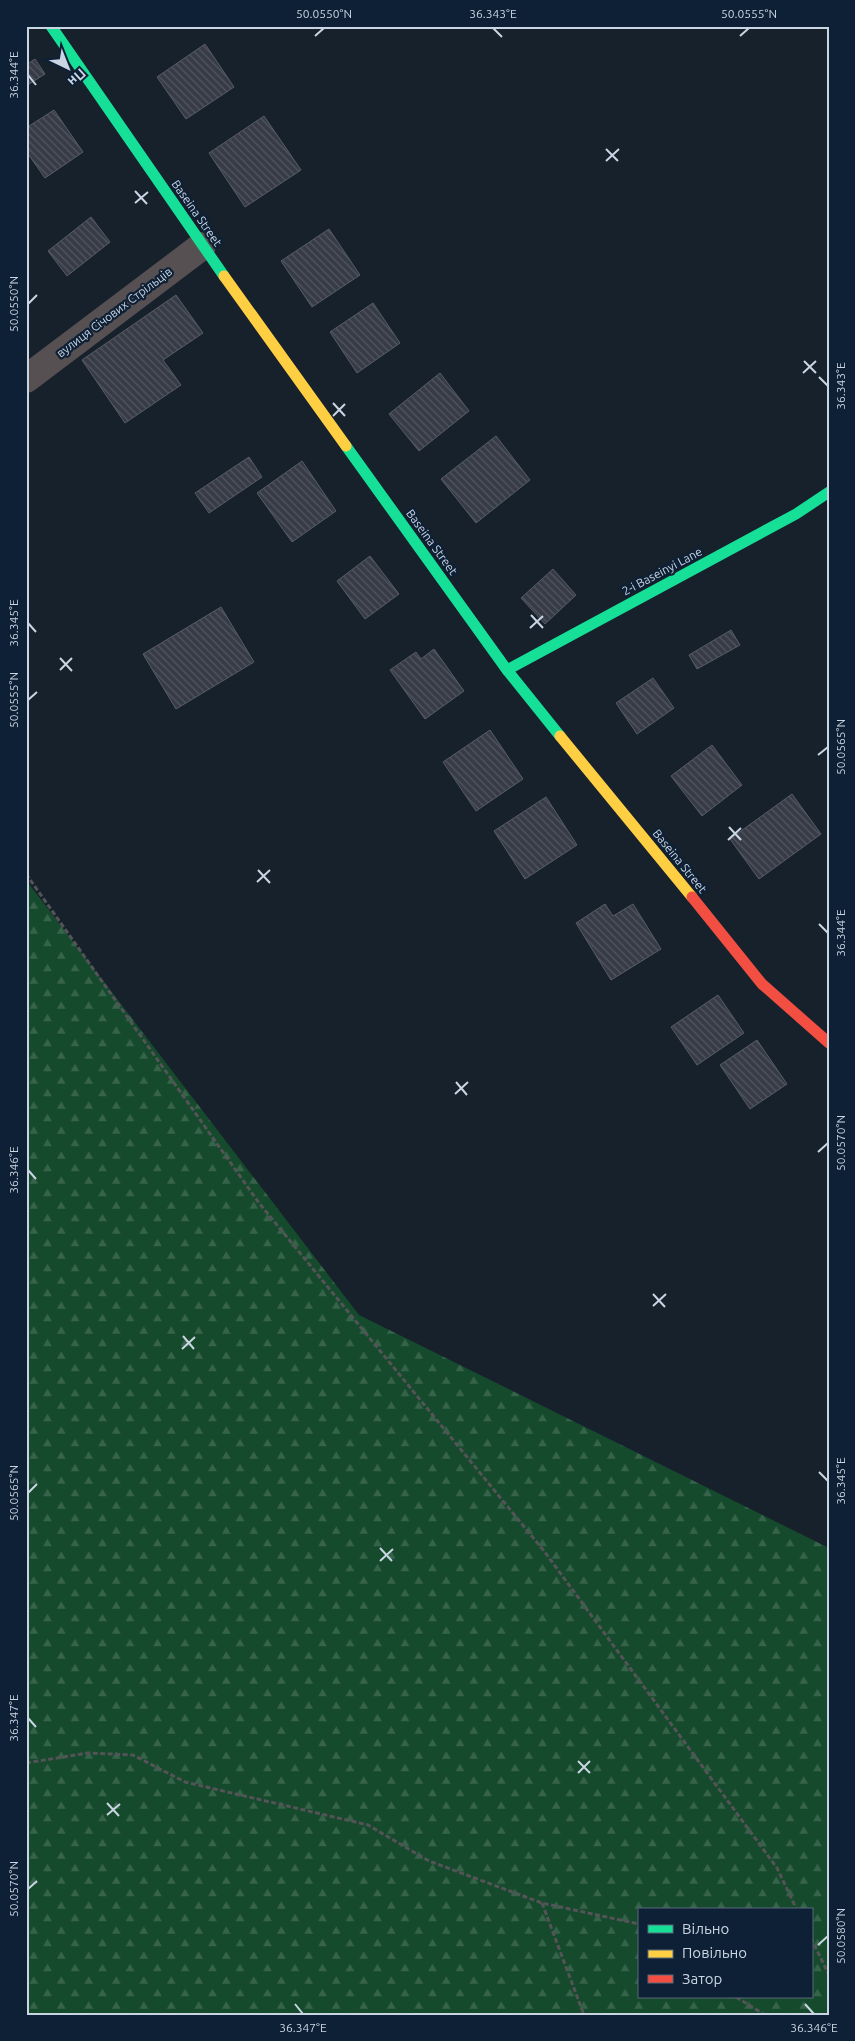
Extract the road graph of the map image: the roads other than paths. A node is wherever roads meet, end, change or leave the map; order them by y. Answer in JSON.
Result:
{"nodes":[{"id":1,"x":51,"y":26,"type":"edge"},
{"id":2,"x":202,"y":246,"type":"junction"},
{"id":3,"x":26,"y":379,"type":"edge"},
{"id":4,"x":829,"y":492,"type":"edge"},
{"id":5,"x":507,"y":670,"type":"junction"},
{"id":6,"x":829,"y":1043,"type":"edge"}],
"edges":[{"from":1,"to":2,"type":"street","name":"Baseina Street"},
{"from":2,"to":3,"type":"street","name":"вулиця Січових Стрільців"},
{"from":2,"to":5,"type":"street","name":"Baseina Street"},
{"from":4,"to":5,"type":"street","name":"2-i Baseinyi Lane"},
{"from":5,"to":6,"type":"street","name":"Baseina Street"}]}
